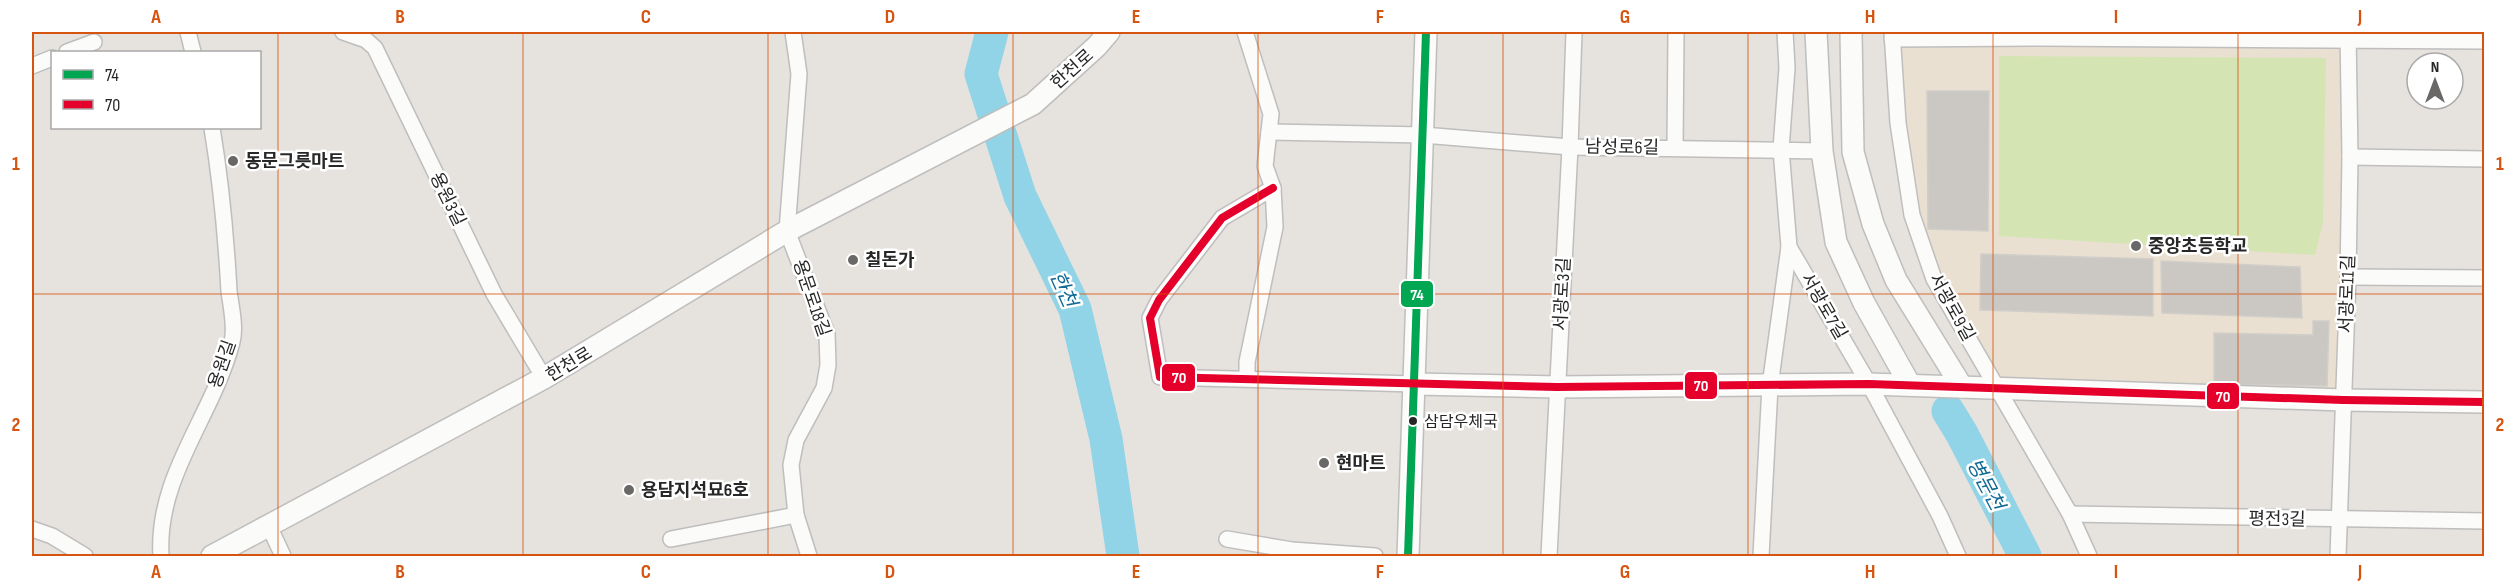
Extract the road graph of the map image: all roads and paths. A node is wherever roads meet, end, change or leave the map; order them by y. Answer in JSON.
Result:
{"nodes":[{"id":1,"x":188,"y":32,"type":"edge"},
{"id":2,"x":343,"y":32,"type":"edge"},
{"id":3,"x":793,"y":32,"type":"edge"},
{"id":4,"x":1109,"y":32,"type":"edge"},
{"id":5,"x":1245,"y":32,"type":"edge"},
{"id":6,"x":1426,"y":32,"type":"edge"},
{"id":7,"x":1574,"y":32,"type":"edge"},
{"id":8,"x":1676,"y":32,"type":"edge"},
{"id":9,"x":1785,"y":32,"type":"edge"},
{"id":10,"x":1816,"y":32,"type":"edge"},
{"id":11,"x":1851,"y":32,"type":"edge"},
{"id":12,"x":1892,"y":35,"type":"edge"},
{"id":13,"x":2041,"y":35,"type":"edge"},
{"id":14,"x":2348,"y":36,"type":"edge"},
{"id":15,"x":2484,"y":41,"type":"edge"},
{"id":16,"x":94,"y":42,"type":"dead end"},
{"id":17,"x":70,"y":51,"type":"edge"},
{"id":18,"x":193,"y":51,"type":"edge"},
{"id":19,"x":51,"y":58,"type":"edge"},
{"id":20,"x":32,"y":66,"type":"edge"},
{"id":21,"x":212,"y":129,"type":"edge"},
{"id":22,"x":1269,"y":132,"type":"junction"},
{"id":23,"x":1423,"y":135,"type":"junction"},
{"id":24,"x":1570,"y":147,"type":"junction"},
{"id":25,"x":1675,"y":148,"type":"junction"},
{"id":26,"x":1782,"y":149,"type":"junction"},
{"id":27,"x":1822,"y":151,"type":"junction"},
{"id":28,"x":2350,"y":157,"type":"junction"},
{"id":29,"x":2484,"y":159,"type":"edge"},
{"id":30,"x":1273,"y":188,"type":"junction"},
{"id":31,"x":787,"y":231,"type":"junction"},
{"id":32,"x":1790,"y":247,"type":"junction"},
{"id":33,"x":2348,"y":277,"type":"junction"},
{"id":34,"x":2484,"y":278,"type":"edge"},
{"id":35,"x":544,"y":378,"type":"junction"},
{"id":36,"x":1247,"y":378,"type":"junction"},
{"id":37,"x":1415,"y":384,"type":"junction"},
{"id":38,"x":1869,"y":384,"type":"junction"},
{"id":39,"x":1910,"y":385,"type":"junction"},
{"id":40,"x":1770,"y":386,"type":"junction"},
{"id":41,"x":1557,"y":387,"type":"junction"},
{"id":42,"x":1962,"y":387,"type":"junction"},
{"id":43,"x":1999,"y":388,"type":"junction"},
{"id":44,"x":2343,"y":400,"type":"junction"},
{"id":45,"x":2484,"y":402,"type":"edge"},
{"id":46,"x":2070,"y":514,"type":"junction"},
{"id":47,"x":796,"y":515,"type":"junction"},
{"id":48,"x":2339,"y":520,"type":"junction"},
{"id":49,"x":2484,"y":521,"type":"edge"},
{"id":50,"x":269,"y":526,"type":"junction"},
{"id":51,"x":32,"y":529,"type":"edge"},
{"id":52,"x":671,"y":539,"type":"dead end"},
{"id":53,"x":1227,"y":539,"type":"dead end"},
{"id":54,"x":85,"y":556,"type":"edge"},
{"id":55,"x":161,"y":556,"type":"edge"},
{"id":56,"x":212,"y":556,"type":"edge"},
{"id":57,"x":283,"y":556,"type":"edge"},
{"id":58,"x":809,"y":556,"type":"edge"},
{"id":59,"x":1375,"y":556,"type":"edge"},
{"id":60,"x":1408,"y":556,"type":"edge"},
{"id":61,"x":1549,"y":556,"type":"edge"},
{"id":62,"x":1761,"y":556,"type":"edge"},
{"id":63,"x":1958,"y":556,"type":"edge"},
{"id":64,"x":2089,"y":556,"type":"edge"},
{"id":65,"x":2338,"y":556,"type":"edge"}],
"edges":[{"from":1,"to":18,"type":"street"},
{"from":2,"to":35,"type":"street","name":"용원3길"},
{"from":3,"to":31,"type":"street","name":"용문로18길"},
{"from":4,"to":31,"type":"street","name":"한천로"},
{"from":5,"to":22,"type":"street"},
{"from":6,"to":23,"type":"street"},
{"from":7,"to":24,"type":"street","name":"서광로3길"},
{"from":8,"to":25,"type":"street"},
{"from":9,"to":26,"type":"street","name":"서광로7길"},
{"from":10,"to":27,"type":"street"},
{"from":11,"to":42,"type":"street"},
{"from":12,"to":13,"type":"street"},
{"from":12,"to":43,"type":"street","name":"서광로9길"},
{"from":13,"to":14,"type":"street"},
{"from":14,"to":15,"type":"street"},
{"from":14,"to":28,"type":"street","name":"서광로11길"},
{"from":16,"to":17,"type":"street"},
{"from":19,"to":20,"type":"street"},
{"from":21,"to":55,"type":"street","name":"용원길"},
{"from":22,"to":23,"type":"street","name":"남성로6길"},
{"from":22,"to":30,"type":"street"},
{"from":23,"to":24,"type":"street","name":"남성로6길"},
{"from":23,"to":37,"type":"street"},
{"from":24,"to":25,"type":"street","name":"남성로6길"},
{"from":24,"to":41,"type":"street","name":"서광로3길"},
{"from":25,"to":26,"type":"street","name":"남성로6길"},
{"from":26,"to":27,"type":"street","name":"남성로6길"},
{"from":26,"to":32,"type":"street","name":"서광로7길"},
{"from":27,"to":39,"type":"street"},
{"from":28,"to":29,"type":"street"},
{"from":28,"to":33,"type":"street","name":"서광로11길"},
{"from":30,"to":36,"type":"street"},
{"from":30,"to":36,"type":"street"},
{"from":31,"to":35,"type":"street","name":"한천로"},
{"from":31,"to":47,"type":"street","name":"용문로18길"},
{"from":32,"to":38,"type":"street","name":"서광로7길"},
{"from":32,"to":40,"type":"street"},
{"from":33,"to":34,"type":"street"},
{"from":33,"to":44,"type":"street","name":"서광로11길"},
{"from":35,"to":50,"type":"street","name":"한천로"},
{"from":36,"to":37,"type":"street"},
{"from":37,"to":41,"type":"street"},
{"from":37,"to":60,"type":"street"},
{"from":38,"to":39,"type":"street"},
{"from":38,"to":40,"type":"street"},
{"from":38,"to":63,"type":"street","name":"서광로7길"},
{"from":39,"to":42,"type":"street"},
{"from":40,"to":41,"type":"street"},
{"from":40,"to":62,"type":"street"},
{"from":41,"to":61,"type":"street","name":"서광로3길"},
{"from":42,"to":43,"type":"street"},
{"from":43,"to":44,"type":"street"},
{"from":43,"to":46,"type":"street","name":"서광로9길"},
{"from":44,"to":45,"type":"street"},
{"from":44,"to":48,"type":"street","name":"서광로11길"},
{"from":46,"to":48,"type":"street","name":"평전3길"},
{"from":46,"to":64,"type":"street","name":"서광로9길"},
{"from":47,"to":52,"type":"street"},
{"from":47,"to":58,"type":"street","name":"용문로18길"},
{"from":48,"to":49,"type":"street","name":"평전3길"},
{"from":48,"to":65,"type":"street","name":"서광로11길"},
{"from":50,"to":56,"type":"street","name":"한천로"},
{"from":50,"to":57,"type":"street"},
{"from":51,"to":54,"type":"street"},
{"from":53,"to":59,"type":"street"}]}
